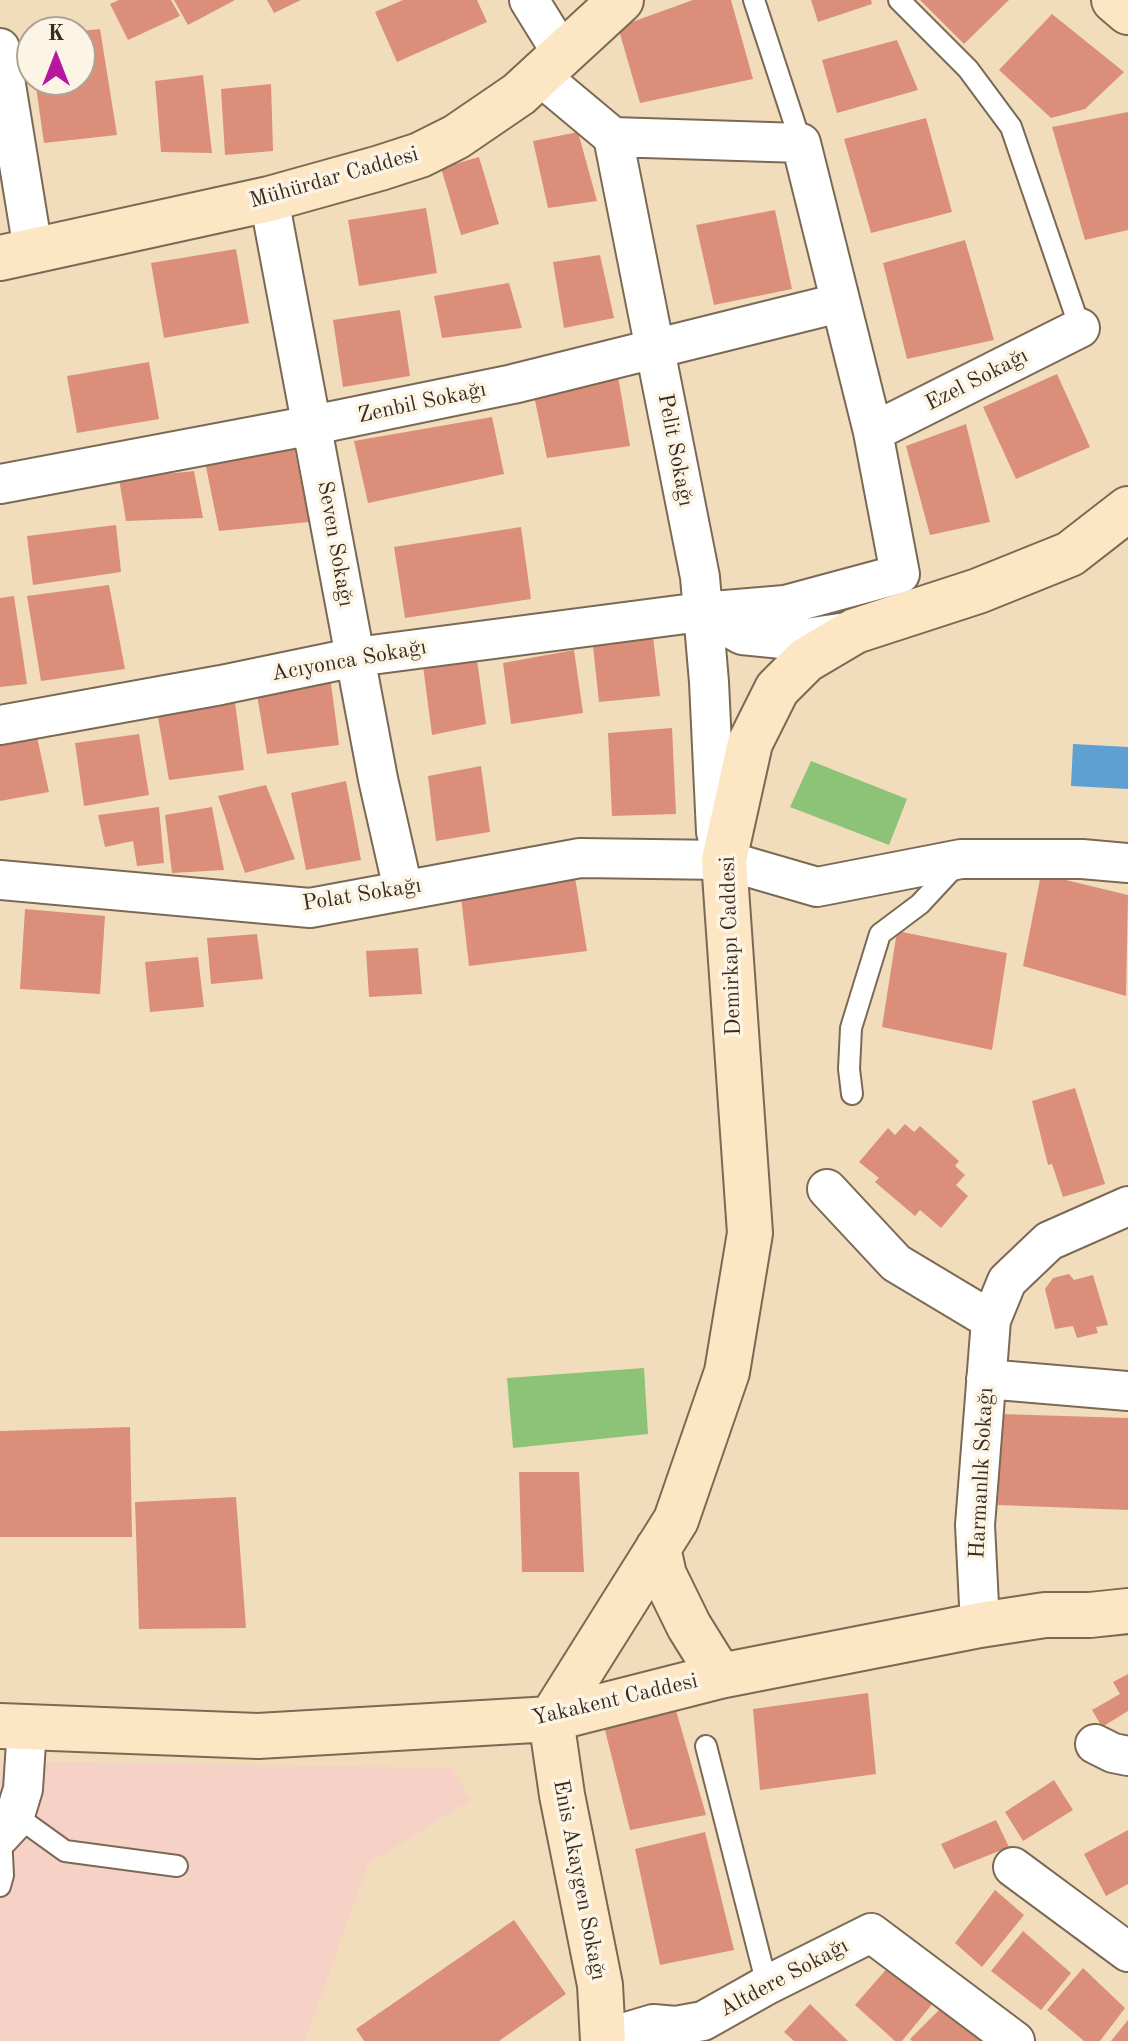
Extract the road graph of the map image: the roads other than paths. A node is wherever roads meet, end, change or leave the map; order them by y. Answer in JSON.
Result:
{"nodes":[{"id":1,"x":529,"y":0,"type":"edge"},
{"id":2,"x":621,"y":0,"type":"edge"},
{"id":3,"x":754,"y":0,"type":"edge"},
{"id":4,"x":899,"y":0,"type":"edge"},
{"id":5,"x":1114,"y":0,"type":"edge"},
{"id":6,"x":1128,"y":12,"type":"edge"},
{"id":7,"x":0,"y":48,"type":"edge"},
{"id":8,"x":552,"y":65,"type":"junction"},
{"id":9,"x":613,"y":137,"type":"junction"},
{"id":10,"x":801,"y":143,"type":"junction"},
{"id":11,"x":269,"y":199,"type":"junction"},
{"id":12,"x":17,"y":254,"type":"edge"},
{"id":13,"x":839,"y":303,"type":"junction"},
{"id":14,"x":1080,"y":328,"type":"joint"},
{"id":15,"x":655,"y":347,"type":"junction"},
{"id":16,"x":313,"y":425,"type":"junction"},
{"id":17,"x":873,"y":432,"type":"junction"},
{"id":18,"x":0,"y":484,"type":"edge"},
{"id":19,"x":1128,"y":509,"type":"edge"},
{"id":20,"x":701,"y":612,"type":"junction"},
{"id":21,"x":855,"y":631,"type":"junction"},
{"id":22,"x":356,"y":657,"type":"junction"},
{"id":23,"x":0,"y":725,"type":"edge"},
{"id":24,"x":961,"y":859,"type":"junction"},
{"id":25,"x":724,"y":860,"type":"junction"},
{"id":26,"x":1128,"y":863,"type":"edge"},
{"id":27,"x":0,"y":880,"type":"edge"},
{"id":28,"x":403,"y":889,"type":"junction"},
{"id":29,"x":852,"y":1094,"type":"dead end"},
{"id":30,"x":827,"y":1189,"type":"dead end"},
{"id":31,"x":1128,"y":1206,"type":"edge"},
{"id":32,"x":991,"y":1320,"type":"junction"},
{"id":33,"x":986,"y":1379,"type":"junction"},
{"id":34,"x":1128,"y":1391,"type":"edge"},
{"id":35,"x":658,"y":1548,"type":"junction"},
{"id":36,"x":1128,"y":1611,"type":"edge"},
{"id":37,"x":980,"y":1625,"type":"junction"},
{"id":38,"x":720,"y":1676,"type":"junction"},
{"id":39,"x":551,"y":1719,"type":"junction"},
{"id":40,"x":13,"y":1727,"type":"edge"},
{"id":41,"x":706,"y":1746,"type":"dead end"},
{"id":42,"x":5,"y":1829,"type":"edge"},
{"id":43,"x":177,"y":1866,"type":"dead end"},
{"id":44,"x":1013,"y":1867,"type":"dead end"},
{"id":45,"x":0,"y":1886,"type":"edge"},
{"id":46,"x":1128,"y":1952,"type":"edge"},
{"id":47,"x":767,"y":1985,"type":"junction"},
{"id":48,"x":703,"y":2021,"type":"junction"},
{"id":49,"x":603,"y":2040,"type":"edge"},
{"id":50,"x":736,"y":2041,"type":"edge"},
{"id":51,"x":1015,"y":2041,"type":"edge"}],
"edges":[{"from":1,"to":8,"type":"street"},
{"from":2,"to":8,"type":"street","name":"Mühürdar Caddesi"},
{"from":3,"to":10,"type":"lane"},
{"from":4,"to":14,"type":"lane"},
{"from":5,"to":6,"type":"street"},
{"from":7,"to":12,"type":"street"},
{"from":8,"to":9,"type":"street"},
{"from":8,"to":11,"type":"street","name":"Mühürdar Caddesi"},
{"from":9,"to":10,"type":"street"},
{"from":9,"to":15,"type":"street","name":"Pelit Sokağı"},
{"from":10,"to":13,"type":"street"},
{"from":11,"to":12,"type":"street","name":"Mühürdar Caddesi"},
{"from":11,"to":16,"type":"street","name":"Seven Sokağı"},
{"from":13,"to":15,"type":"street","name":"Zenbil Sokağı"},
{"from":13,"to":17,"type":"street"},
{"from":14,"to":17,"type":"street","name":"Ezel Sokağı"},
{"from":15,"to":16,"type":"street","name":"Zenbil Sokağı"},
{"from":15,"to":20,"type":"street","name":"Pelit Sokağı"},
{"from":16,"to":18,"type":"street","name":"Zenbil Sokağı"},
{"from":16,"to":22,"type":"street","name":"Seven Sokağı"},
{"from":17,"to":20,"type":"street","name":"Acıyonca Sokağı"},
{"from":19,"to":21,"type":"street","name":"Demirkapı Caddesi"},
{"from":20,"to":21,"type":"street"},
{"from":20,"to":22,"type":"street","name":"Acıyonca Sokağı"},
{"from":20,"to":25,"type":"street","name":"Pelit Sokağı"},
{"from":21,"to":25,"type":"street","name":"Demirkapı Caddesi"},
{"from":22,"to":23,"type":"street","name":"Acıyonca Sokağı"},
{"from":22,"to":28,"type":"street","name":"Seven Sokağı"},
{"from":24,"to":25,"type":"street","name":"Polat Sokağı"},
{"from":24,"to":26,"type":"street","name":"Polat Sokağı"},
{"from":24,"to":29,"type":"lane"},
{"from":25,"to":28,"type":"street","name":"Polat Sokağı"},
{"from":25,"to":35,"type":"street","name":"Demirkapı Caddesi"},
{"from":27,"to":28,"type":"street","name":"Polat Sokağı"},
{"from":30,"to":32,"type":"street"},
{"from":31,"to":32,"type":"street","name":"Harmanlık Sokağı"},
{"from":32,"to":33,"type":"street","name":"Harmanlık Sokağı"},
{"from":33,"to":34,"type":"street"},
{"from":33,"to":37,"type":"street","name":"Harmanlık Sokağı"},
{"from":35,"to":38,"type":"street"},
{"from":35,"to":39,"type":"street","name":"Demirkapı Caddesi"},
{"from":36,"to":37,"type":"street","name":"Yakakent Caddesi"},
{"from":37,"to":38,"type":"street","name":"Yakakent Caddesi"},
{"from":38,"to":39,"type":"street","name":"Yakakent Caddesi"},
{"from":39,"to":40,"type":"street","name":"Yakakent Caddesi"},
{"from":39,"to":49,"type":"street","name":"Enis Akaygen Sokağı"},
{"from":40,"to":42,"type":"street"},
{"from":41,"to":47,"type":"lane"},
{"from":42,"to":43,"type":"lane"},
{"from":42,"to":45,"type":"lane"},
{"from":44,"to":46,"type":"street"},
{"from":47,"to":48,"type":"street","name":"Altdere Sokağı"},
{"from":47,"to":51,"type":"street","name":"Altdere Sokağı"},
{"from":48,"to":49,"type":"street","name":"Altdere Sokağı"},
{"from":48,"to":50,"type":"street"}]}
